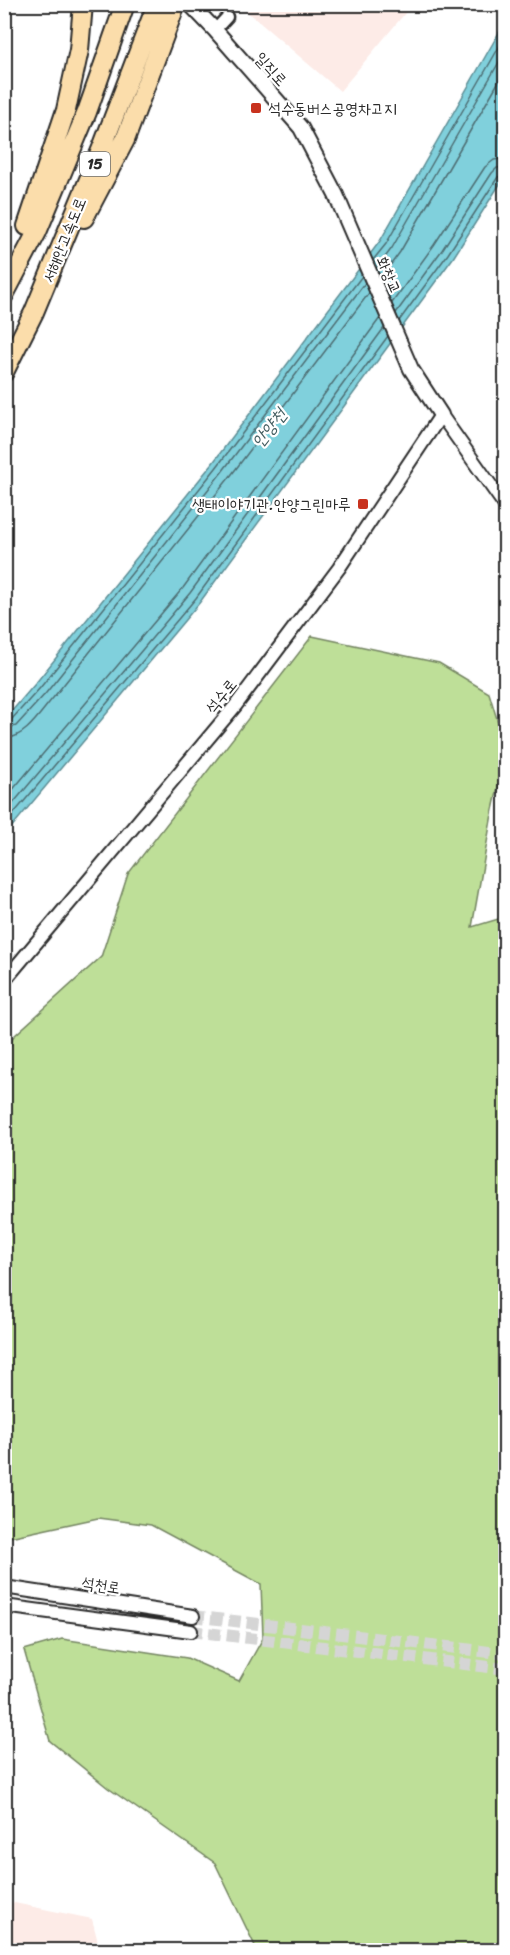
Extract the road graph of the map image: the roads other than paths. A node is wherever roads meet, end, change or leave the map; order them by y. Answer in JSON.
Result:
{"nodes":[{"id":1,"x":83,"y":4,"type":"edge"},
{"id":2,"x":125,"y":4,"type":"edge"},
{"id":3,"x":176,"y":4,"type":"edge"},
{"id":4,"x":189,"y":4,"type":"edge"},
{"id":5,"x":159,"y":14,"type":"edge"},
{"id":6,"x":227,"y":17,"type":"dead end"},
{"id":7,"x":215,"y":30,"type":"junction"},
{"id":8,"x":336,"y":195,"type":"joint"},
{"id":9,"x":4,"y":294,"type":"edge"},
{"id":10,"x":4,"y":372,"type":"edge"},
{"id":11,"x":441,"y":415,"type":"junction"},
{"id":12,"x":506,"y":507,"type":"edge"},
{"id":13,"x":4,"y":981,"type":"edge"},
{"id":14,"x":4,"y":1587,"type":"edge"},
{"id":15,"x":4,"y":1606,"type":"edge"},
{"id":16,"x":193,"y":1616,"type":"tunnel mouth"},
{"id":17,"x":191,"y":1631,"type":"tunnel mouth"}],
"edges":[{"from":1,"to":9,"type":"highway"},
{"from":2,"to":9,"type":"highway","name":"서해안고속도로","number":"15"},
{"from":3,"to":5,"type":"highway","name":"서해안고속도로"},
{"from":4,"to":7,"type":"main road","name":"일직로"},
{"from":5,"to":10,"type":"highway","name":"서해안고속도로","number":"15"},
{"from":6,"to":7,"type":"street"},
{"from":7,"to":8,"type":"main road","name":"일직로"},
{"from":8,"to":11,"type":"main road","name":"화창교"},
{"from":11,"to":12,"type":"street"},
{"from":11,"to":13,"type":"street","name":"석수로"},
{"from":14,"to":16,"type":"street","name":"석천로"},
{"from":15,"to":17,"type":"street","name":"석천로"}]}
